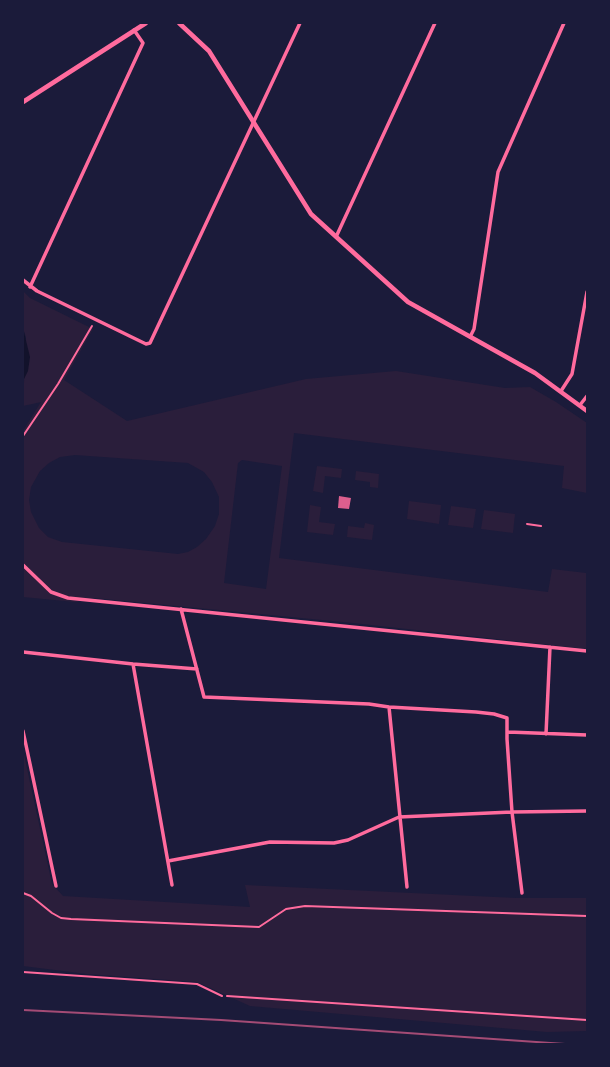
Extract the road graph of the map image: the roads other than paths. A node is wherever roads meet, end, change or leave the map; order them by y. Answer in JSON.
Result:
{"nodes":[{"id":1,"x":146,"y":23,"type":"edge"},
{"id":2,"x":178,"y":23,"type":"edge"},
{"id":3,"x":300,"y":23,"type":"edge"},
{"id":4,"x":435,"y":23,"type":"edge"},
{"id":5,"x":564,"y":23,"type":"edge"},
{"id":6,"x":134,"y":30,"type":"junction"},
{"id":7,"x":23,"y":102,"type":"edge"},
{"id":8,"x":253,"y":123,"type":"junction"},
{"id":9,"x":336,"y":238,"type":"junction"},
{"id":10,"x":23,"y":280,"type":"edge"},
{"id":11,"x":30,"y":287,"type":"junction"},
{"id":12,"x":587,"y":292,"type":"edge"},
{"id":13,"x":470,"y":337,"type":"junction"},
{"id":14,"x":561,"y":391,"type":"junction"},
{"id":15,"x":587,"y":396,"type":"edge"},
{"id":16,"x":580,"y":405,"type":"junction"},
{"id":17,"x":587,"y":411,"type":"edge"},
{"id":18,"x":23,"y":565,"type":"edge"},
{"id":19,"x":181,"y":609,"type":"junction"},
{"id":20,"x":550,"y":647,"type":"junction"},
{"id":21,"x":587,"y":651,"type":"edge"},
{"id":22,"x":23,"y":652,"type":"edge"},
{"id":23,"x":133,"y":664,"type":"junction"},
{"id":24,"x":197,"y":669,"type":"junction"},
{"id":25,"x":389,"y":707,"type":"junction"},
{"id":26,"x":23,"y":731,"type":"edge"},
{"id":27,"x":508,"y":732,"type":"junction"},
{"id":28,"x":547,"y":734,"type":"junction"},
{"id":29,"x":587,"y":735,"type":"edge"},
{"id":30,"x":587,"y":811,"type":"edge"},
{"id":31,"x":512,"y":812,"type":"junction"},
{"id":32,"x":399,"y":817,"type":"junction"},
{"id":33,"x":168,"y":861,"type":"junction"},
{"id":34,"x":173,"y":885,"type":"dead end"},
{"id":35,"x":56,"y":886,"type":"dead end"},
{"id":36,"x":407,"y":887,"type":"dead end"},
{"id":37,"x":522,"y":893,"type":"dead end"},
{"id":38,"x":23,"y":972,"type":"edge"},
{"id":39,"x":222,"y":996,"type":"road end"}],
"edges":[{"from":1,"to":6,"type":"main road"},
{"from":2,"to":8,"type":"main road"},
{"from":3,"to":8,"type":"street"},
{"from":4,"to":9,"type":"street"},
{"from":5,"to":13,"type":"street"},
{"from":6,"to":7,"type":"main road"},
{"from":6,"to":11,"type":"street"},
{"from":8,"to":9,"type":"main road"},
{"from":8,"to":11,"type":"street"},
{"from":9,"to":13,"type":"main road"},
{"from":10,"to":11,"type":"street"},
{"from":12,"to":14,"type":"street"},
{"from":13,"to":14,"type":"main road"},
{"from":14,"to":16,"type":"main road"},
{"from":15,"to":16,"type":"street"},
{"from":16,"to":17,"type":"main road"},
{"from":18,"to":19,"type":"street"},
{"from":19,"to":20,"type":"street"},
{"from":19,"to":24,"type":"street"},
{"from":20,"to":21,"type":"street"},
{"from":20,"to":28,"type":"street"},
{"from":22,"to":23,"type":"street"},
{"from":23,"to":24,"type":"street"},
{"from":23,"to":33,"type":"street"},
{"from":24,"to":25,"type":"street"},
{"from":25,"to":27,"type":"street"},
{"from":25,"to":32,"type":"street"},
{"from":26,"to":35,"type":"street"},
{"from":27,"to":28,"type":"street"},
{"from":27,"to":31,"type":"street"},
{"from":28,"to":29,"type":"street"},
{"from":30,"to":31,"type":"street"},
{"from":31,"to":32,"type":"street"},
{"from":31,"to":37,"type":"street"},
{"from":32,"to":33,"type":"street"},
{"from":32,"to":36,"type":"street"},
{"from":33,"to":34,"type":"street"},
{"from":38,"to":39,"type":"lane"}]}
